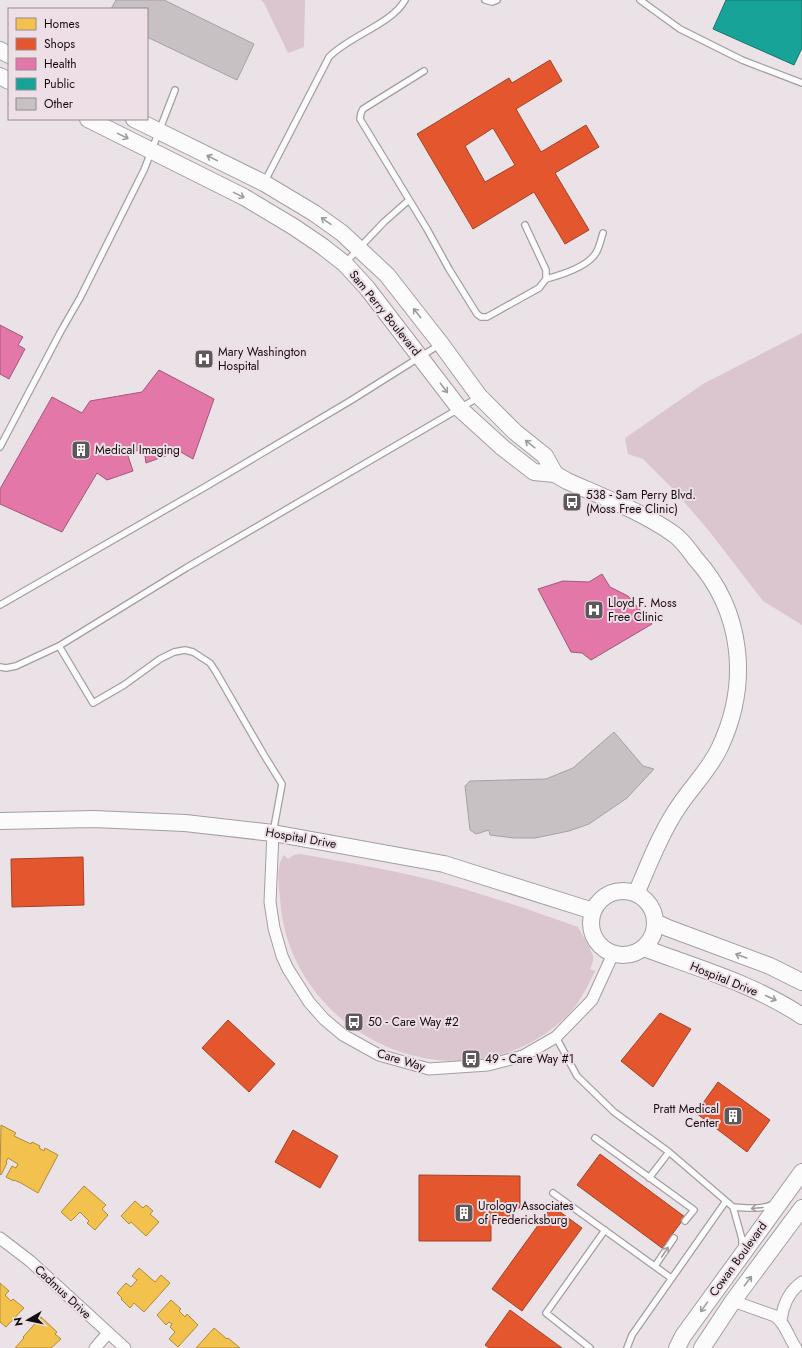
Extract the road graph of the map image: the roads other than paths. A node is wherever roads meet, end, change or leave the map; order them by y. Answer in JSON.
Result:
{"nodes":[{"id":1,"x":405,"y":0,"type":"edge"},
{"id":2,"x":485,"y":0,"type":"edge"},
{"id":3,"x":497,"y":0,"type":"edge"},
{"id":4,"x":640,"y":0,"type":"edge"},
{"id":5,"x":424,"y":71,"type":"dead end"},
{"id":6,"x":802,"y":83,"type":"edge"},
{"id":7,"x":175,"y":90,"type":"dead end"},
{"id":8,"x":90,"y":120,"type":"edge"},
{"id":9,"x":136,"y":120,"type":"edge"},
{"id":10,"x":159,"y":132,"type":"junction"},
{"id":11,"x":152,"y":150,"type":"junction"},
{"id":12,"x":264,"y":183,"type":"junction"},
{"id":13,"x":409,"y":200,"type":"junction"},
{"id":14,"x":525,"y":225,"type":"dead end"},
{"id":15,"x":603,"y":233,"type":"dead end"},
{"id":16,"x":358,"y":248,"type":"junction"},
{"id":17,"x":345,"y":264,"type":"junction"},
{"id":18,"x":546,"y":279,"type":"junction"},
{"id":19,"x":441,"y":344,"type":"junction"},
{"id":20,"x":420,"y":356,"type":"junction"},
{"id":21,"x":479,"y":396,"type":"junction"},
{"id":22,"x":459,"y":408,"type":"junction"},
{"id":23,"x":0,"y":447,"type":"edge"},
{"id":24,"x":554,"y":474,"type":"junction"},
{"id":25,"x":0,"y":605,"type":"edge"},
{"id":26,"x":59,"y":646,"type":"junction"},
{"id":27,"x":0,"y":667,"type":"edge"},
{"id":28,"x":0,"y":820,"type":"edge"},
{"id":29,"x":273,"y":833,"type":"junction"},
{"id":30,"x":636,"y":894,"type":"junction"},
{"id":31,"x":593,"y":911,"type":"junction"},
{"id":32,"x":655,"y":922,"type":"junction"},
{"id":33,"x":644,"y":948,"type":"junction"},
{"id":34,"x":613,"y":954,"type":"junction"},
{"id":35,"x":802,"y":982,"type":"edge"},
{"id":36,"x":802,"y":1016,"type":"edge"},
{"id":37,"x":556,"y":1037,"type":"junction"},
{"id":38,"x":595,"y":1138,"type":"dead end"},
{"id":39,"x":669,"y":1152,"type":"junction"},
{"id":40,"x":802,"y":1172,"type":"edge"},
{"id":41,"x":650,"y":1178,"type":"junction"},
{"id":42,"x":553,"y":1193,"type":"dead end"},
{"id":43,"x":726,"y":1201,"type":"junction"},
{"id":44,"x":780,"y":1201,"type":"junction"},
{"id":45,"x":733,"y":1207,"type":"junction"},
{"id":46,"x":802,"y":1208,"type":"edge"},
{"id":47,"x":685,"y":1221,"type":"dead end"},
{"id":48,"x":604,"y":1230,"type":"junction"},
{"id":49,"x":0,"y":1238,"type":"edge"},
{"id":50,"x":674,"y":1238,"type":"dead end"},
{"id":51,"x":743,"y":1253,"type":"junction"},
{"id":52,"x":655,"y":1266,"type":"junction"},
{"id":53,"x":671,"y":1278,"type":"junction"},
{"id":54,"x":802,"y":1282,"type":"edge"},
{"id":55,"x":733,"y":1301,"type":"junction"},
{"id":56,"x":781,"y":1320,"type":"junction"},
{"id":57,"x":108,"y":1333,"type":"junction"},
{"id":58,"x":95,"y":1348,"type":"edge"},
{"id":59,"x":125,"y":1348,"type":"edge"},
{"id":60,"x":590,"y":1348,"type":"edge"},
{"id":61,"x":627,"y":1348,"type":"edge"},
{"id":62,"x":677,"y":1348,"type":"edge"},
{"id":63,"x":702,"y":1348,"type":"edge"},
{"id":64,"x":796,"y":1348,"type":"edge"}],
"edges":[{"from":1,"to":12,"type":"lane"},
{"from":2,"to":3,"type":"lane"},
{"from":4,"to":6,"type":"lane"},
{"from":5,"to":13,"type":"lane"},
{"from":7,"to":10,"type":"lane"},
{"from":8,"to":11,"type":"street","name":"Sam Perry Boulevard","one_way":true},
{"from":9,"to":10,"type":"street","name":"Sam Perry Boulevard"},
{"from":10,"to":11,"type":"lane"},
{"from":12,"to":10,"type":"street","name":"Sam Perry Boulevard","one_way":true},
{"from":11,"to":17,"type":"street","name":"Sam Perry Boulevard","one_way":true},
{"from":11,"to":23,"type":"lane"},
{"from":16,"to":12,"type":"street","name":"Sam Perry Boulevard","one_way":true},
{"from":13,"to":16,"type":"lane"},
{"from":13,"to":18,"type":"lane"},
{"from":14,"to":18,"type":"lane"},
{"from":15,"to":18,"type":"lane"},
{"from":16,"to":17,"type":"lane"},
{"from":19,"to":16,"type":"street","name":"Sam Perry Boulevard","one_way":true},
{"from":17,"to":20,"type":"street","name":"Sam Perry Boulevard"},
{"from":19,"to":20,"type":"lane"},
{"from":19,"to":21,"type":"street","name":"Sam Perry Boulevard"},
{"from":20,"to":22,"type":"street","name":"Sam Perry Boulevard","one_way":true},
{"from":20,"to":25,"type":"lane"},
{"from":21,"to":22,"type":"lane"},
{"from":24,"to":21,"type":"street","name":"Sam Perry Boulevard","one_way":true},
{"from":22,"to":24,"type":"street","name":"Sam Perry Boulevard"},
{"from":22,"to":26,"type":"lane"},
{"from":24,"to":30,"type":"street","name":"Sam Perry Boulevard"},
{"from":26,"to":27,"type":"lane"},
{"from":26,"to":29,"type":"lane"},
{"from":28,"to":29,"type":"street","name":"Hospital Drive"},
{"from":29,"to":31,"type":"street","name":"Hospital Drive"},
{"from":29,"to":37,"type":"street","name":"Care Way"},
{"from":30,"to":31,"type":"street"},
{"from":30,"to":32,"type":"street"},
{"from":31,"to":34,"type":"street"},
{"from":32,"to":33,"type":"street"},
{"from":35,"to":32,"type":"street","one_way":true},
{"from":33,"to":34,"type":"street"},
{"from":33,"to":36,"type":"street","name":"Hospital Drive","one_way":true},
{"from":34,"to":37,"type":"street","name":"Care Way"},
{"from":37,"to":39,"type":"lane"},
{"from":38,"to":41,"type":"lane"},
{"from":39,"to":41,"type":"lane"},
{"from":39,"to":43,"type":"lane"},
{"from":40,"to":44,"type":"street","name":"Cowan Boulevard"},
{"from":41,"to":47,"type":"lane"},
{"from":42,"to":48,"type":"lane"},
{"from":43,"to":45,"type":"lane"},
{"from":43,"to":53,"type":"lane"},
{"from":44,"to":45,"type":"lane","one_way":true},
{"from":44,"to":51,"type":"street","name":"Cowan Boulevard"},
{"from":45,"to":51,"type":"lane"},
{"from":55,"to":46,"type":"street","name":"Cowan Boulevard","one_way":true},
{"from":48,"to":52,"type":"lane"},
{"from":48,"to":60,"type":"lane"},
{"from":49,"to":57,"type":"street","name":"Cadmus Drive"},
{"from":52,"to":50,"type":"lane","one_way":true},
{"from":51,"to":62,"type":"street","name":"Cowan Boulevard","one_way":true},
{"from":52,"to":53,"type":"lane"},
{"from":53,"to":61,"type":"lane"},
{"from":54,"to":56,"type":"street"},
{"from":55,"to":56,"type":"street"},
{"from":55,"to":63,"type":"street","name":"Cowan Boulevard"},
{"from":56,"to":64,"type":"street"},
{"from":57,"to":58,"type":"street"},
{"from":57,"to":59,"type":"street","name":"Cadmus Drive"}]}
